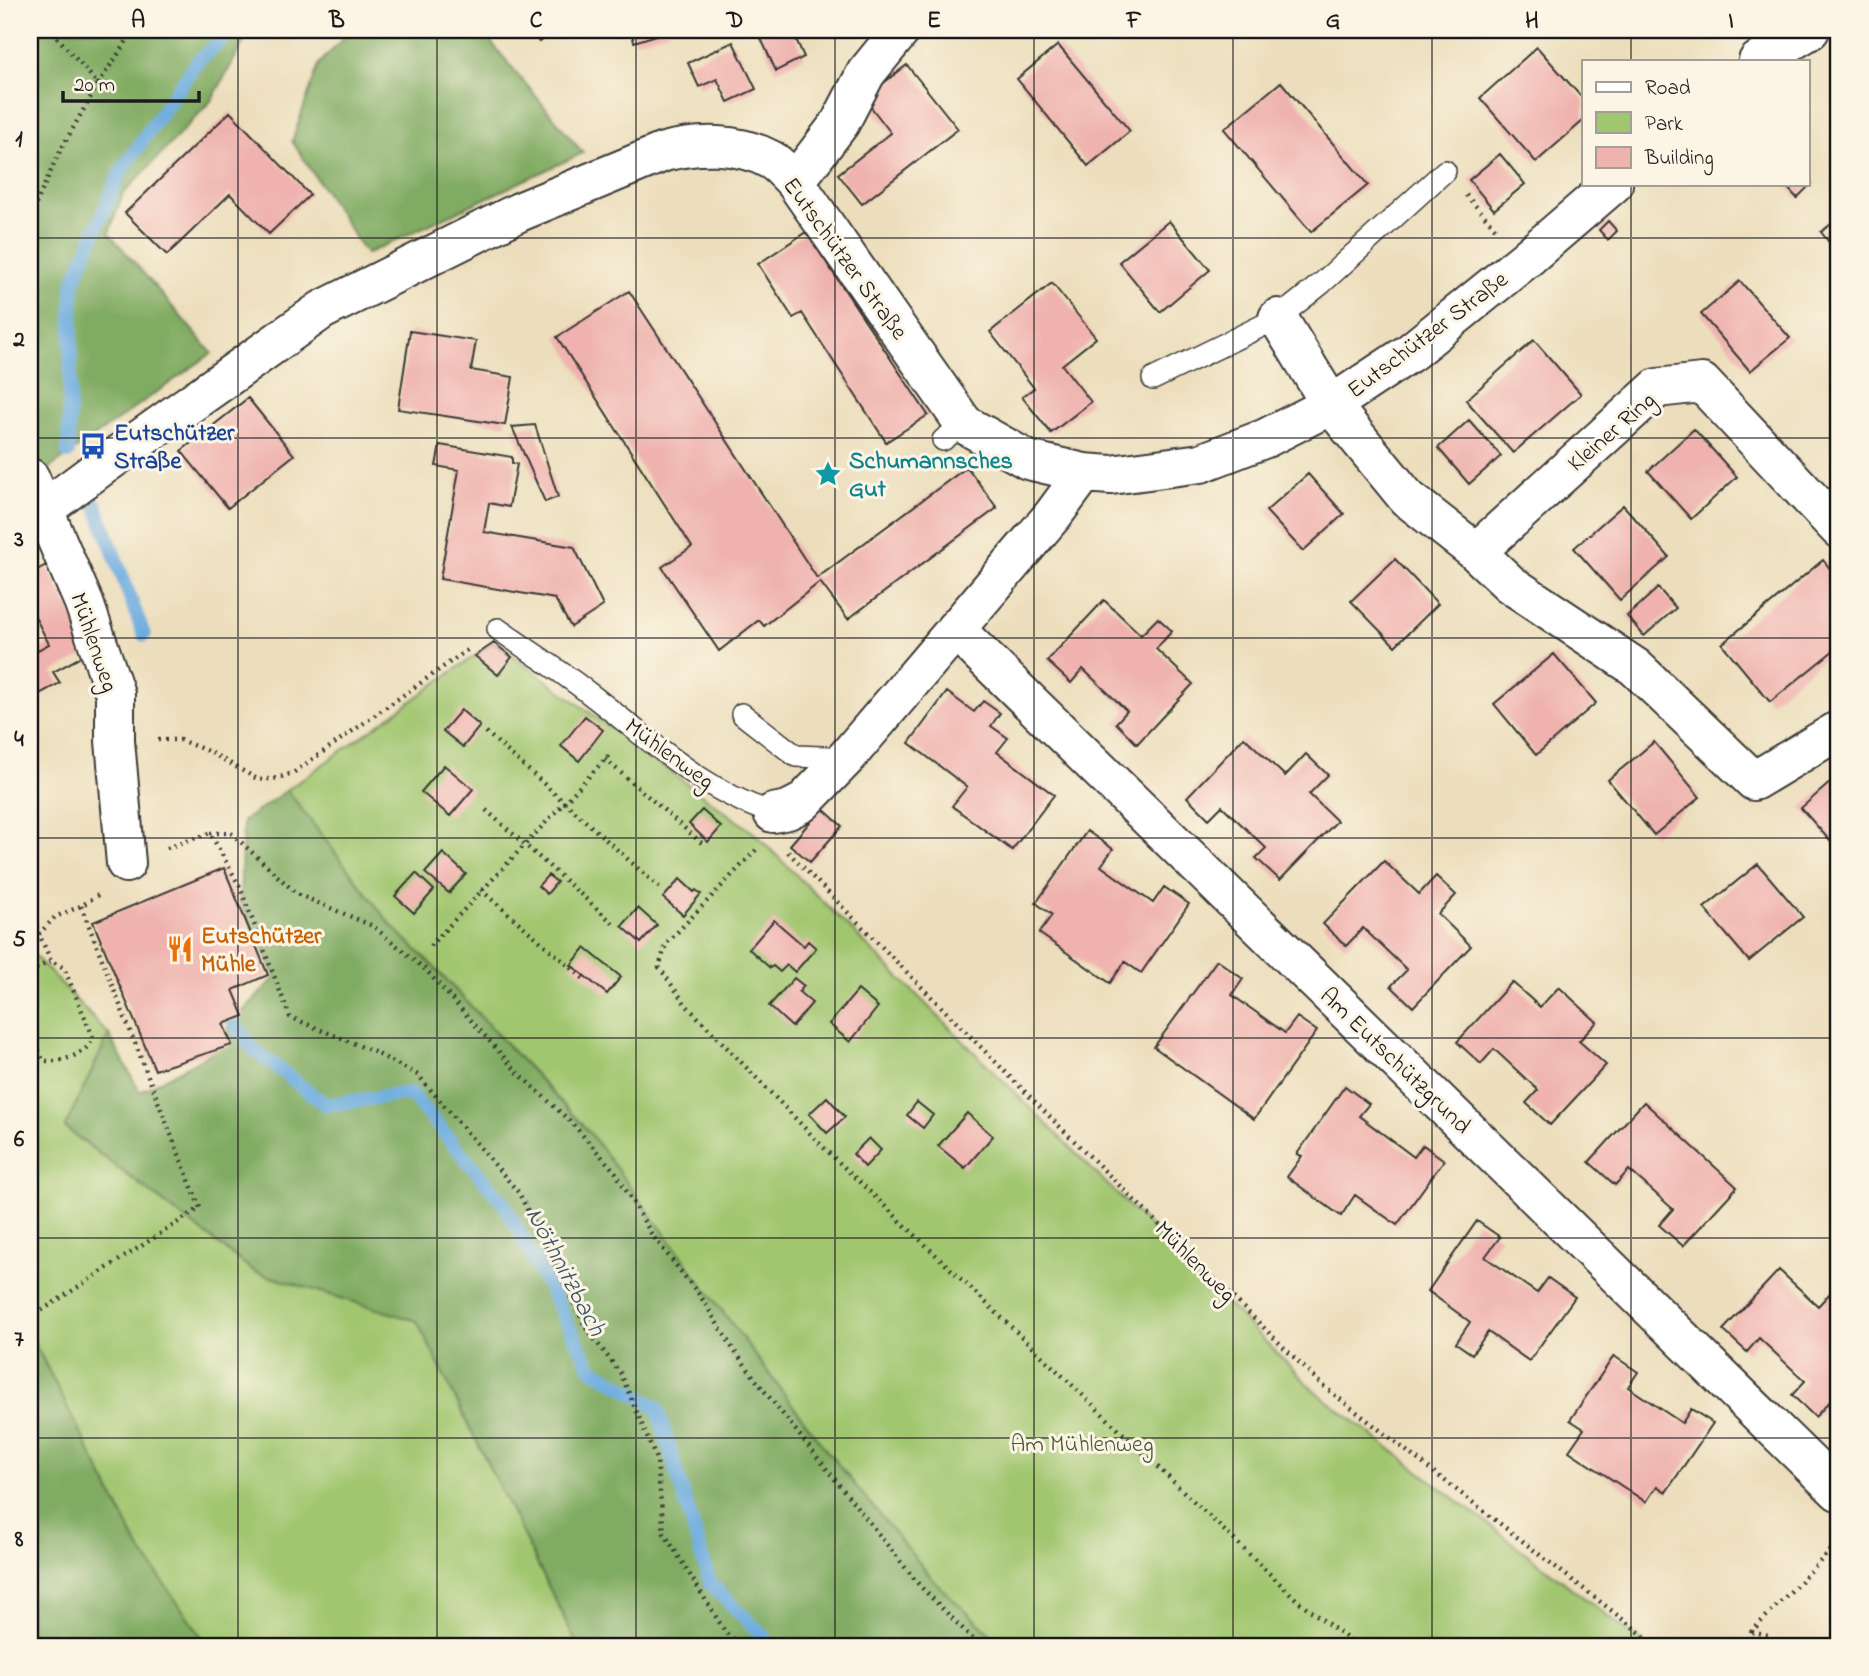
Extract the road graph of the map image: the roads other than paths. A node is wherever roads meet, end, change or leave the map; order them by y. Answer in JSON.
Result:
{"nodes":[{"id":1,"x":901,"y":30,"type":"edge"},
{"id":2,"x":1810,"y":30,"type":"edge"},
{"id":3,"x":1760,"y":60,"type":"edge"},
{"id":4,"x":1445,"y":171,"type":"road end"},
{"id":5,"x":795,"y":182,"type":"junction"},
{"id":6,"x":1611,"y":186,"type":"edge"},
{"id":7,"x":1278,"y":318,"type":"junction"},
{"id":8,"x":1153,"y":379,"type":"dead end"},
{"id":9,"x":1331,"y":405,"type":"junction"},
{"id":10,"x":1084,"y":473,"type":"junction"},
{"id":11,"x":34,"y":504,"type":"edge"},
{"id":12,"x":1839,"y":529,"type":"edge"},
{"id":13,"x":1476,"y":552,"type":"junction"},
{"id":14,"x":498,"y":629,"type":"road end"},
{"id":15,"x":955,"y":629,"type":"junction"},
{"id":16,"x":742,"y":714,"type":"dead end"},
{"id":17,"x":1839,"y":730,"type":"edge"},
{"id":18,"x":846,"y":758,"type":"junction"},
{"id":19,"x":772,"y":824,"type":"joint"},
{"id":20,"x":126,"y":863,"type":"road end"},
{"id":21,"x":1838,"y":1491,"type":"edge"}],
"edges":[{"from":1,"to":5,"type":"street"},
{"from":2,"to":3,"type":"street"},
{"from":4,"to":7,"type":"lane"},
{"from":5,"to":10,"type":"street","name":"Eutschützer Straße"},
{"from":5,"to":11,"type":"street","name":"Eutschützer Straße"},
{"from":6,"to":9,"type":"street","name":"Eutschützer Straße"},
{"from":7,"to":8,"type":"lane"},
{"from":7,"to":9,"type":"street"},
{"from":9,"to":10,"type":"street","name":"Eutschützer Straße"},
{"from":9,"to":13,"type":"street"},
{"from":10,"to":15,"type":"street"},
{"from":11,"to":20,"type":"street","name":"Mühlenweg"},
{"from":12,"to":13,"type":"street","name":"Kleiner Ring"},
{"from":13,"to":17,"type":"street"},
{"from":14,"to":19,"type":"lane","name":"Mühlenweg"},
{"from":15,"to":18,"type":"street"},
{"from":15,"to":21,"type":"street","name":"Am Eutschützgrund"},
{"from":16,"to":18,"type":"lane"},
{"from":18,"to":19,"type":"street"}]}
